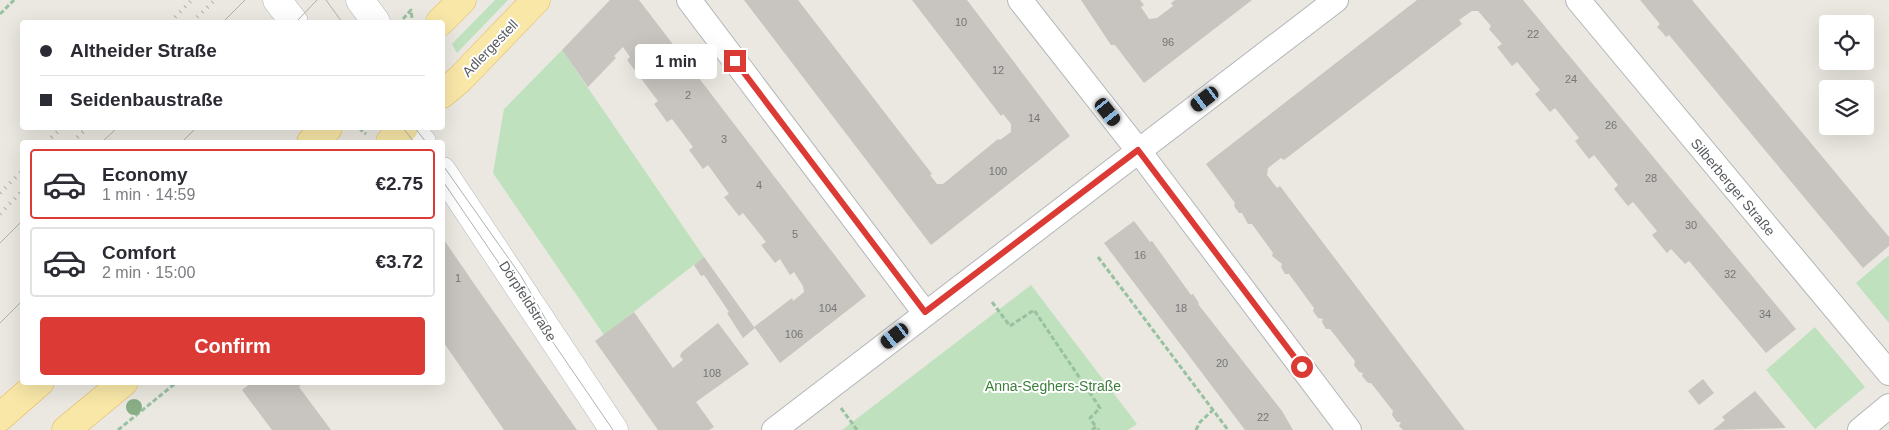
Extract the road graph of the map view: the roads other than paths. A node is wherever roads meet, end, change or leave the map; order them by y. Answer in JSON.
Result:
{"nodes":[{"id":1,"x":278,"y":0,"type":"edge"},
{"id":2,"x":360,"y":0,"type":"edge"},
{"id":3,"x":462,"y":0,"type":"edge"},
{"id":4,"x":536,"y":0,"type":"edge"},
{"id":5,"x":689,"y":0,"type":"edge"},
{"id":6,"x":1020,"y":0,"type":"edge"},
{"id":7,"x":1336,"y":0,"type":"edge"},
{"id":8,"x":1578,"y":0,"type":"edge"},
{"id":9,"x":293,"y":20,"type":"edge"},
{"id":10,"x":375,"y":20,"type":"edge"},
{"id":11,"x":442,"y":20,"type":"edge"},
{"id":12,"x":445,"y":92,"type":"edge"},
{"id":13,"x":326,"y":130,"type":"edge"},
{"id":14,"x":402,"y":130,"type":"edge"},
{"id":15,"x":412,"y":130,"type":"edge"},
{"id":16,"x":313,"y":140,"type":"edge"},
{"id":17,"x":392,"y":140,"type":"edge"},
{"id":18,"x":420,"y":140,"type":"edge"},
{"id":19,"x":1138,"y":150,"type":"junction"},
{"id":20,"x":445,"y":176,"type":"edge"},
{"id":21,"x":925,"y":312,"type":"junction"},
{"id":22,"x":1889,"y":373,"type":"edge"},
{"id":23,"x":37,"y":385,"type":"edge"},
{"id":24,"x":120,"y":385,"type":"edge"},
{"id":25,"x":1889,"y":406,"type":"edge"},
{"id":26,"x":0,"y":417,"type":"edge"},
{"id":27,"x":66,"y":430,"type":"edge"},
{"id":28,"x":614,"y":430,"type":"edge"},
{"id":29,"x":774,"y":430,"type":"edge"},
{"id":30,"x":1349,"y":430,"type":"edge"},
{"id":31,"x":1860,"y":430,"type":"edge"}],
"edges":[{"from":1,"to":9,"type":"street"},
{"from":2,"to":10,"type":"street"},
{"from":3,"to":11,"type":"main road"},
{"from":4,"to":12,"type":"main road","name":"Adlergestell"},
{"from":5,"to":21,"type":"street"},
{"from":6,"to":19,"type":"street"},
{"from":7,"to":19,"type":"street"},
{"from":8,"to":22,"type":"street","name":"Silberberger Straße"},
{"from":13,"to":16,"type":"main road"},
{"from":14,"to":17,"type":"main road"},
{"from":15,"to":18,"type":"street"},
{"from":19,"to":21,"type":"street"},
{"from":19,"to":30,"type":"street"},
{"from":20,"to":28,"type":"street","name":"Dörpfeldstraße"},
{"from":21,"to":29,"type":"street"},
{"from":23,"to":26,"type":"main road"},
{"from":24,"to":27,"type":"main road"},
{"from":25,"to":31,"type":"street"}]}
